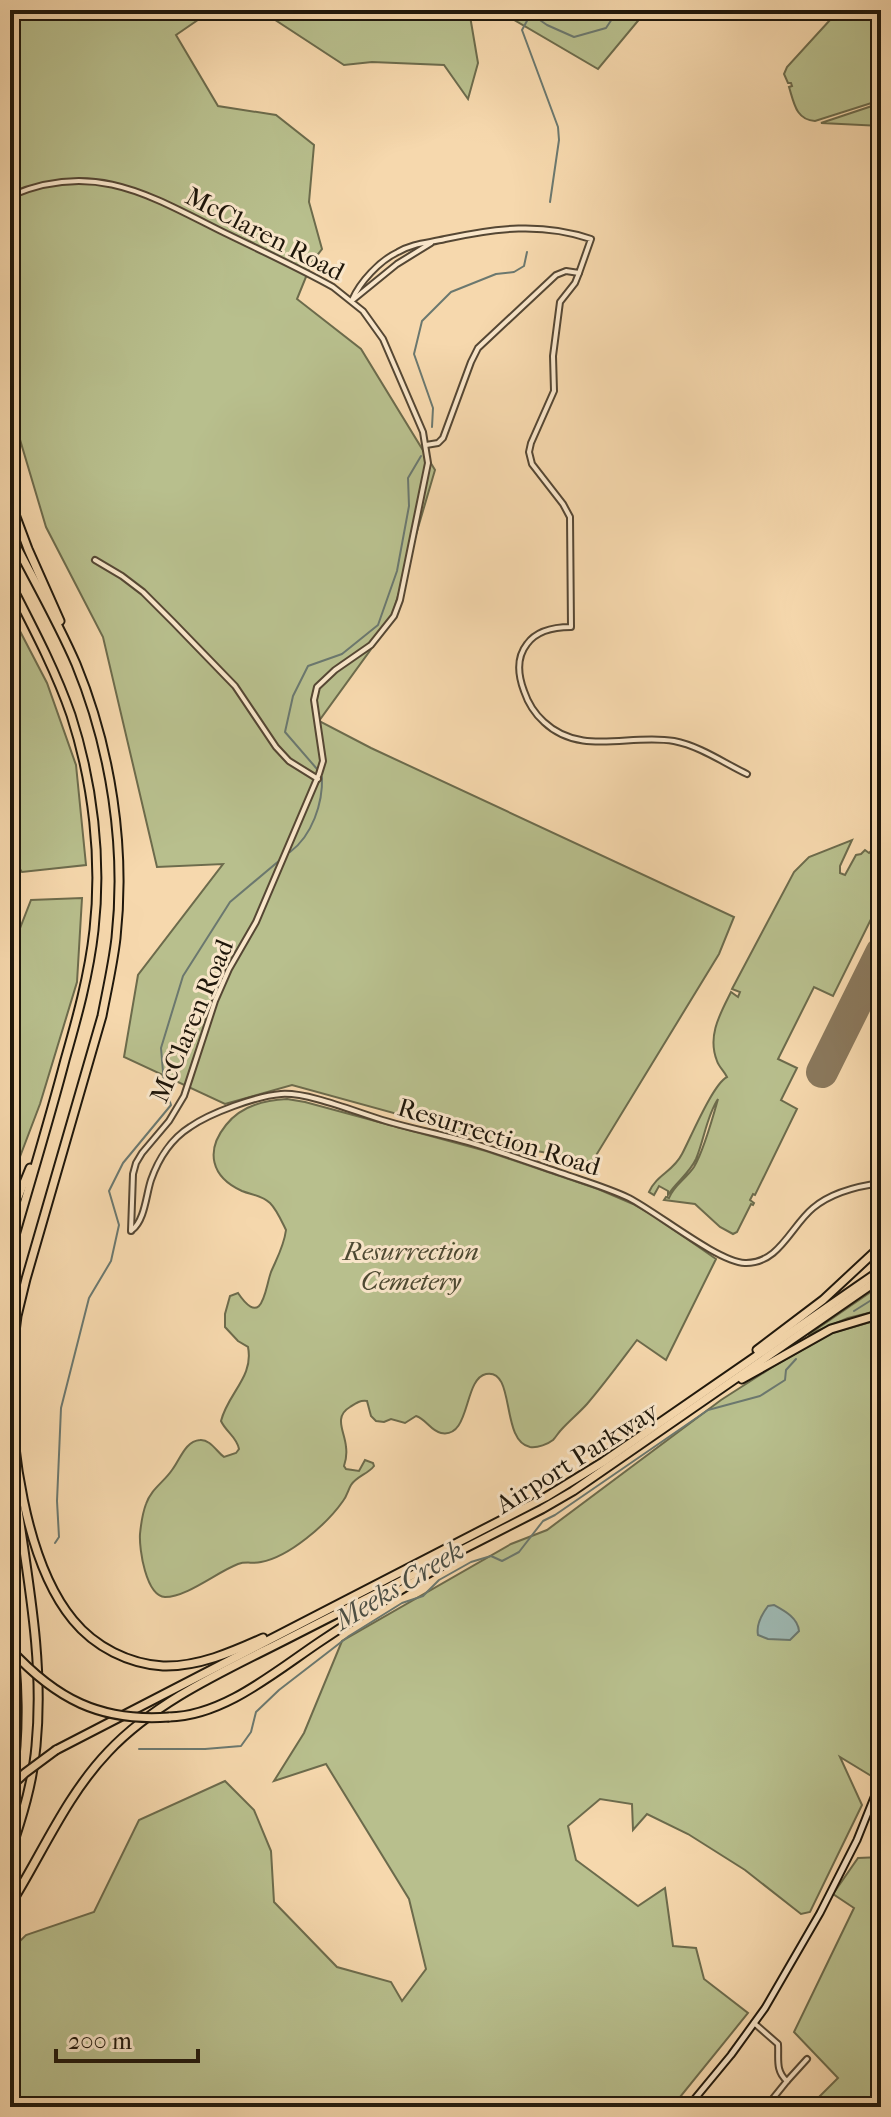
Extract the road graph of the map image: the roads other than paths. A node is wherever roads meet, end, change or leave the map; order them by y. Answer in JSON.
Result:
{"nodes":[{"id":1,"x":10,"y":196,"type":"edge"},
{"id":2,"x":433,"y":242,"type":"junction"},
{"id":3,"x":579,"y":273,"type":"junction"},
{"id":4,"x":352,"y":300,"type":"junction"},
{"id":5,"x":426,"y":445,"type":"junction"},
{"id":6,"x":10,"y":501,"type":"edge"},
{"id":7,"x":10,"y":534,"type":"edge"},
{"id":8,"x":95,"y":560,"type":"dead end"},
{"id":9,"x":10,"y":584,"type":"edge"},
{"id":10,"x":106,"y":763,"type":"junction"},
{"id":11,"x":747,"y":774,"type":"dead end"},
{"id":12,"x":318,"y":779,"type":"junction"},
{"id":13,"x":60,"y":1079,"type":"junction"},
{"id":14,"x":881,"y":1183,"type":"edge"},
{"id":15,"x":10,"y":1217,"type":"edge"},
{"id":16,"x":131,"y":1231,"type":"joint"},
{"id":17,"x":881,"y":1246,"type":"edge"},
{"id":18,"x":10,"y":1253,"type":"edge"},
{"id":19,"x":881,"y":1270,"type":"edge"},
{"id":20,"x":881,"y":1278,"type":"edge"},
{"id":21,"x":881,"y":1314,"type":"edge"},
{"id":22,"x":13,"y":1345,"type":"junction"},
{"id":23,"x":10,"y":1371,"type":"edge"},
{"id":24,"x":689,"y":1411,"type":"junction"},
{"id":25,"x":10,"y":1447,"type":"edge"},
{"id":26,"x":622,"y":1448,"type":"junction"},
{"id":27,"x":542,"y":1509,"type":"junction"},
{"id":28,"x":377,"y":1584,"type":"junction"},
{"id":29,"x":10,"y":1615,"type":"edge"},
{"id":30,"x":10,"y":1649,"type":"edge"},
{"id":31,"x":881,"y":1780,"type":"edge"},
{"id":32,"x":10,"y":1787,"type":"edge"},
{"id":33,"x":10,"y":1794,"type":"edge"},
{"id":34,"x":10,"y":1853,"type":"edge"},
{"id":35,"x":10,"y":1905,"type":"edge"},
{"id":36,"x":754,"y":2023,"type":"junction"},
{"id":37,"x":807,"y":2059,"type":"dead end"},
{"id":38,"x":787,"y":2081,"type":"junction"},
{"id":39,"x":688,"y":2107,"type":"edge"},
{"id":40,"x":766,"y":2107,"type":"edge"}],
"edges":[{"from":1,"to":4,"type":"street","name":"McClaren Road"},
{"from":2,"to":3,"type":"street"},
{"from":2,"to":4,"type":"street"},
{"from":2,"to":4,"type":"street"},
{"from":3,"to":5,"type":"street"},
{"from":3,"to":11,"type":"street"},
{"from":4,"to":5,"type":"street","name":"McClaren Road"},
{"from":5,"to":12,"type":"street","name":"McClaren Road"},
{"from":6,"to":10,"type":"highway"},
{"from":7,"to":10,"type":"highway"},
{"from":8,"to":12,"type":"street"},
{"from":9,"to":13,"type":"highway"},
{"from":10,"to":22,"type":"highway"},
{"from":12,"to":16,"type":"street","name":"McClaren Road"},
{"from":13,"to":15,"type":"highway"},
{"from":13,"to":18,"type":"highway"},
{"from":14,"to":16,"type":"street","name":"Resurrection Road"},
{"from":17,"to":26,"type":"highway"},
{"from":19,"to":26,"type":"highway","name":"Airport Parkway"},
{"from":20,"to":24,"type":"highway","name":"Airport Parkway"},
{"from":21,"to":24,"type":"highway"},
{"from":22,"to":23,"type":"highway"},
{"from":22,"to":28,"type":"highway"},
{"from":24,"to":27,"type":"highway","name":"Airport Parkway"},
{"from":25,"to":34,"type":"highway"},
{"from":26,"to":28,"type":"highway","name":"Airport Parkway"},
{"from":27,"to":30,"type":"highway","bridge":true},
{"from":27,"to":35,"type":"highway","name":"Airport Parkway"},
{"from":28,"to":32,"type":"highway","name":"Airport Parkway","bridge":true},
{"from":29,"to":33,"type":"highway"},
{"from":31,"to":36,"type":"street"},
{"from":36,"to":38,"type":"street"},
{"from":36,"to":39,"type":"street"},
{"from":37,"to":38,"type":"street"},
{"from":38,"to":40,"type":"street"}]}
